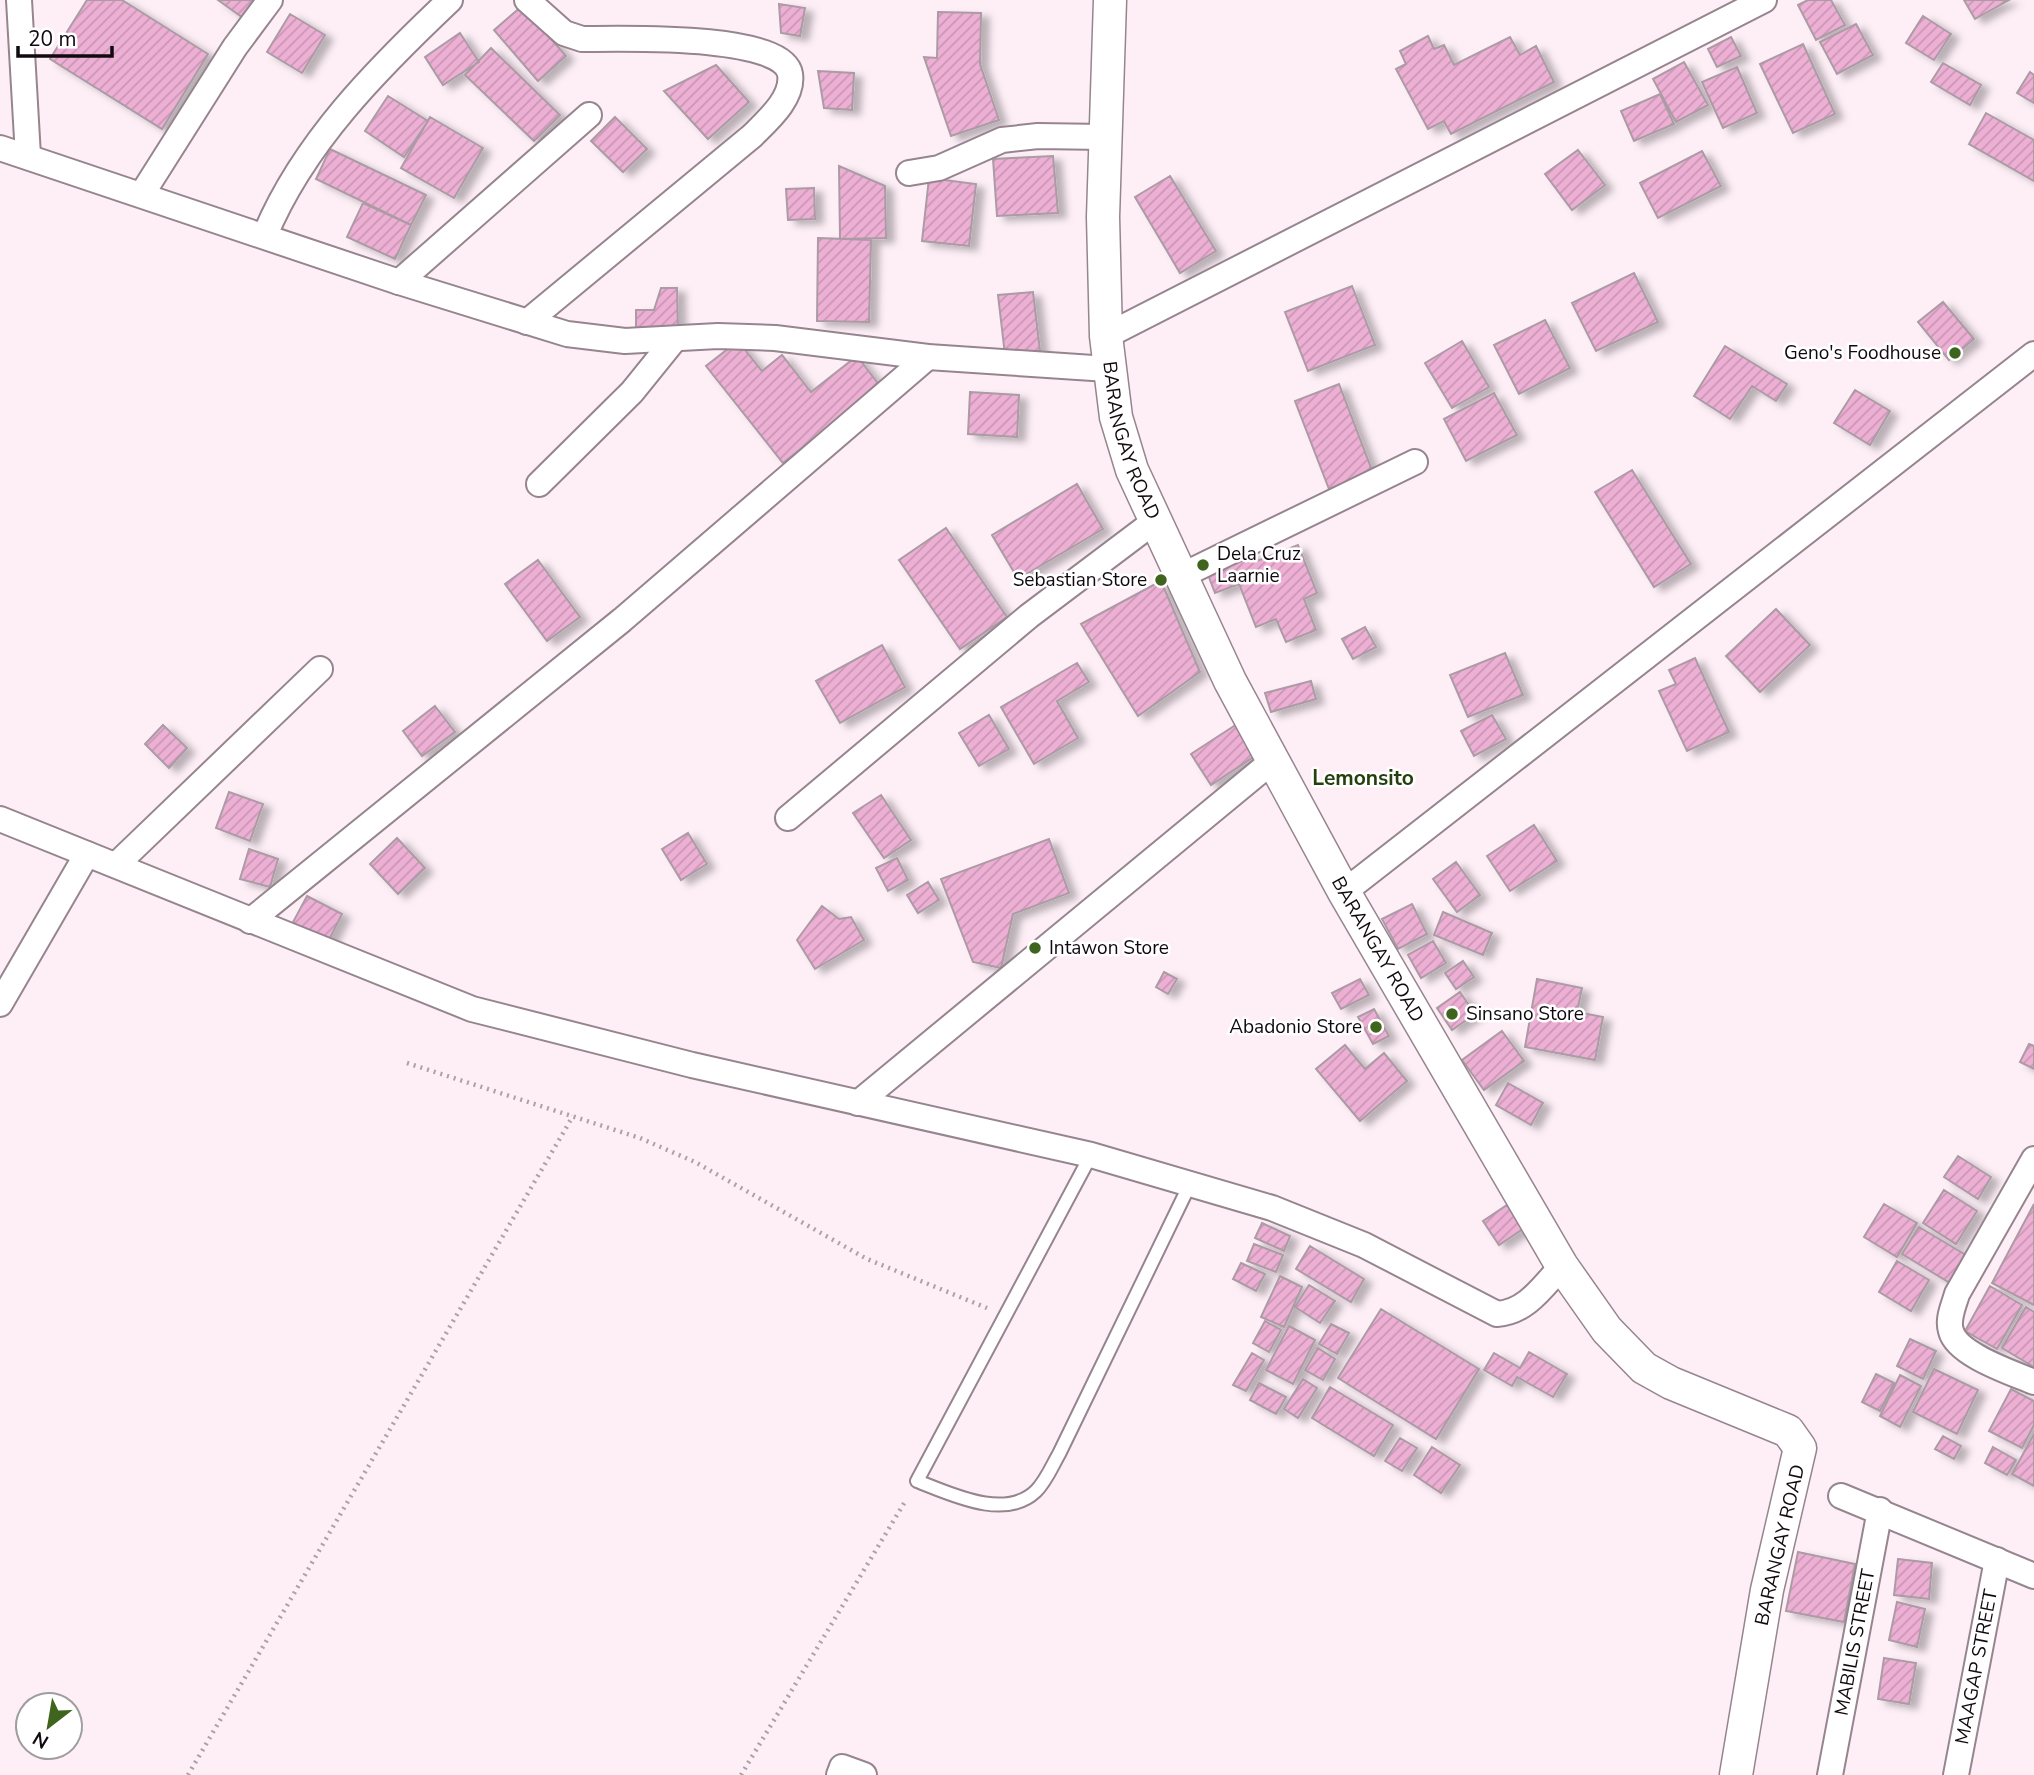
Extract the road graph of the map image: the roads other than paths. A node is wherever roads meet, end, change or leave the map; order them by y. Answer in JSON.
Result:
{"nodes":[{"id":1,"x":19,"y":0,"type":"edge"},
{"id":2,"x":270,"y":0,"type":"edge"},
{"id":3,"x":450,"y":0,"type":"edge"},
{"id":4,"x":527,"y":0,"type":"edge"},
{"id":5,"x":1111,"y":0,"type":"edge"},
{"id":6,"x":1764,"y":0,"type":"edge"},
{"id":7,"x":589,"y":115,"type":"dead end"},
{"id":8,"x":1105,"y":137,"type":"junction"},
{"id":9,"x":0,"y":148,"type":"edge"},
{"id":10,"x":28,"y":156,"type":"junction"},
{"id":11,"x":909,"y":173,"type":"dead end"},
{"id":12,"x":142,"y":194,"type":"junction"},
{"id":13,"x":265,"y":235,"type":"junction"},
{"id":14,"x":399,"y":282,"type":"junction"},
{"id":15,"x":527,"y":322,"type":"junction"},
{"id":16,"x":1106,"y":336,"type":"junction"},
{"id":17,"x":674,"y":340,"type":"junction"},
{"id":18,"x":2034,"y":354,"type":"edge"},
{"id":19,"x":928,"y":357,"type":"junction"},
{"id":20,"x":1108,"y":369,"type":"junction"},
{"id":21,"x":1415,"y":462,"type":"dead end"},
{"id":22,"x":539,"y":484,"type":"dead end"},
{"id":23,"x":1155,"y":521,"type":"junction"},
{"id":24,"x":1181,"y":576,"type":"junction"},
{"id":25,"x":320,"y":669,"type":"dead end"},
{"id":26,"x":1275,"y":759,"type":"junction"},
{"id":27,"x":788,"y":818,"type":"dead end"},
{"id":28,"x":0,"y":819,"type":"edge"},
{"id":29,"x":87,"y":853,"type":"junction"},
{"id":30,"x":116,"y":865,"type":"junction"},
{"id":31,"x":1344,"y":892,"type":"junction"},
{"id":32,"x":250,"y":921,"type":"junction"},
{"id":33,"x":0,"y":1004,"type":"edge"},
{"id":34,"x":858,"y":1103,"type":"junction"},
{"id":35,"x":1091,"y":1155,"type":"junction"},
{"id":36,"x":2032,"y":1167,"type":"edge"},
{"id":37,"x":1191,"y":1184,"type":"junction"},
{"id":38,"x":1562,"y":1266,"type":"junction"},
{"id":39,"x":2034,"y":1382,"type":"edge"},
{"id":40,"x":1841,"y":1496,"type":"dead end"},
{"id":41,"x":1880,"y":1510,"type":"junction"},
{"id":42,"x":1997,"y":1560,"type":"junction"},
{"id":43,"x":2034,"y":1576,"type":"edge"},
{"id":44,"x":839,"y":1775,"type":"edge"},
{"id":45,"x":864,"y":1775,"type":"edge"},
{"id":46,"x":1736,"y":1775,"type":"edge"},
{"id":47,"x":1830,"y":1775,"type":"edge"},
{"id":48,"x":1956,"y":1775,"type":"edge"}],
"edges":[{"from":1,"to":10,"type":"street"},
{"from":2,"to":12,"type":"street"},
{"from":3,"to":13,"type":"street"},
{"from":4,"to":15,"type":"street"},
{"from":5,"to":8,"type":"street","name":"BARANGAY ROAD"},
{"from":6,"to":16,"type":"street"},
{"from":7,"to":14,"type":"street"},
{"from":8,"to":11,"type":"street"},
{"from":8,"to":16,"type":"street","name":"BARANGAY ROAD"},
{"from":9,"to":10,"type":"street"},
{"from":10,"to":12,"type":"street"},
{"from":12,"to":13,"type":"street"},
{"from":13,"to":14,"type":"street"},
{"from":14,"to":15,"type":"street"},
{"from":15,"to":17,"type":"street"},
{"from":16,"to":20,"type":"street","name":"BARANGAY ROAD"},
{"from":17,"to":19,"type":"street"},
{"from":17,"to":22,"type":"street"},
{"from":18,"to":31,"type":"street"},
{"from":19,"to":20,"type":"street"},
{"from":19,"to":32,"type":"street"},
{"from":20,"to":23,"type":"street","name":"BARANGAY ROAD"},
{"from":21,"to":24,"type":"street"},
{"from":23,"to":24,"type":"street","name":"BARANGAY ROAD"},
{"from":23,"to":27,"type":"street"},
{"from":24,"to":26,"type":"street","name":"BARANGAY ROAD"},
{"from":25,"to":30,"type":"street"},
{"from":26,"to":31,"type":"street","name":"BARANGAY ROAD"},
{"from":26,"to":34,"type":"street"},
{"from":28,"to":29,"type":"street"},
{"from":29,"to":30,"type":"street"},
{"from":29,"to":33,"type":"street"},
{"from":30,"to":32,"type":"street"},
{"from":31,"to":38,"type":"street","name":"BARANGAY ROAD"},
{"from":32,"to":34,"type":"street"},
{"from":34,"to":35,"type":"street"},
{"from":35,"to":37,"type":"street"},
{"from":35,"to":37,"type":"lane"},
{"from":36,"to":39,"type":"street"},
{"from":37,"to":38,"type":"street"},
{"from":38,"to":46,"type":"street","name":"BARANGAY ROAD"},
{"from":40,"to":41,"type":"street"},
{"from":41,"to":42,"type":"street"},
{"from":41,"to":47,"type":"street","name":"MABILIS STREET"},
{"from":42,"to":43,"type":"street"},
{"from":42,"to":48,"type":"street","name":"MAAGAP STREET"},
{"from":44,"to":45,"type":"street"}]}
